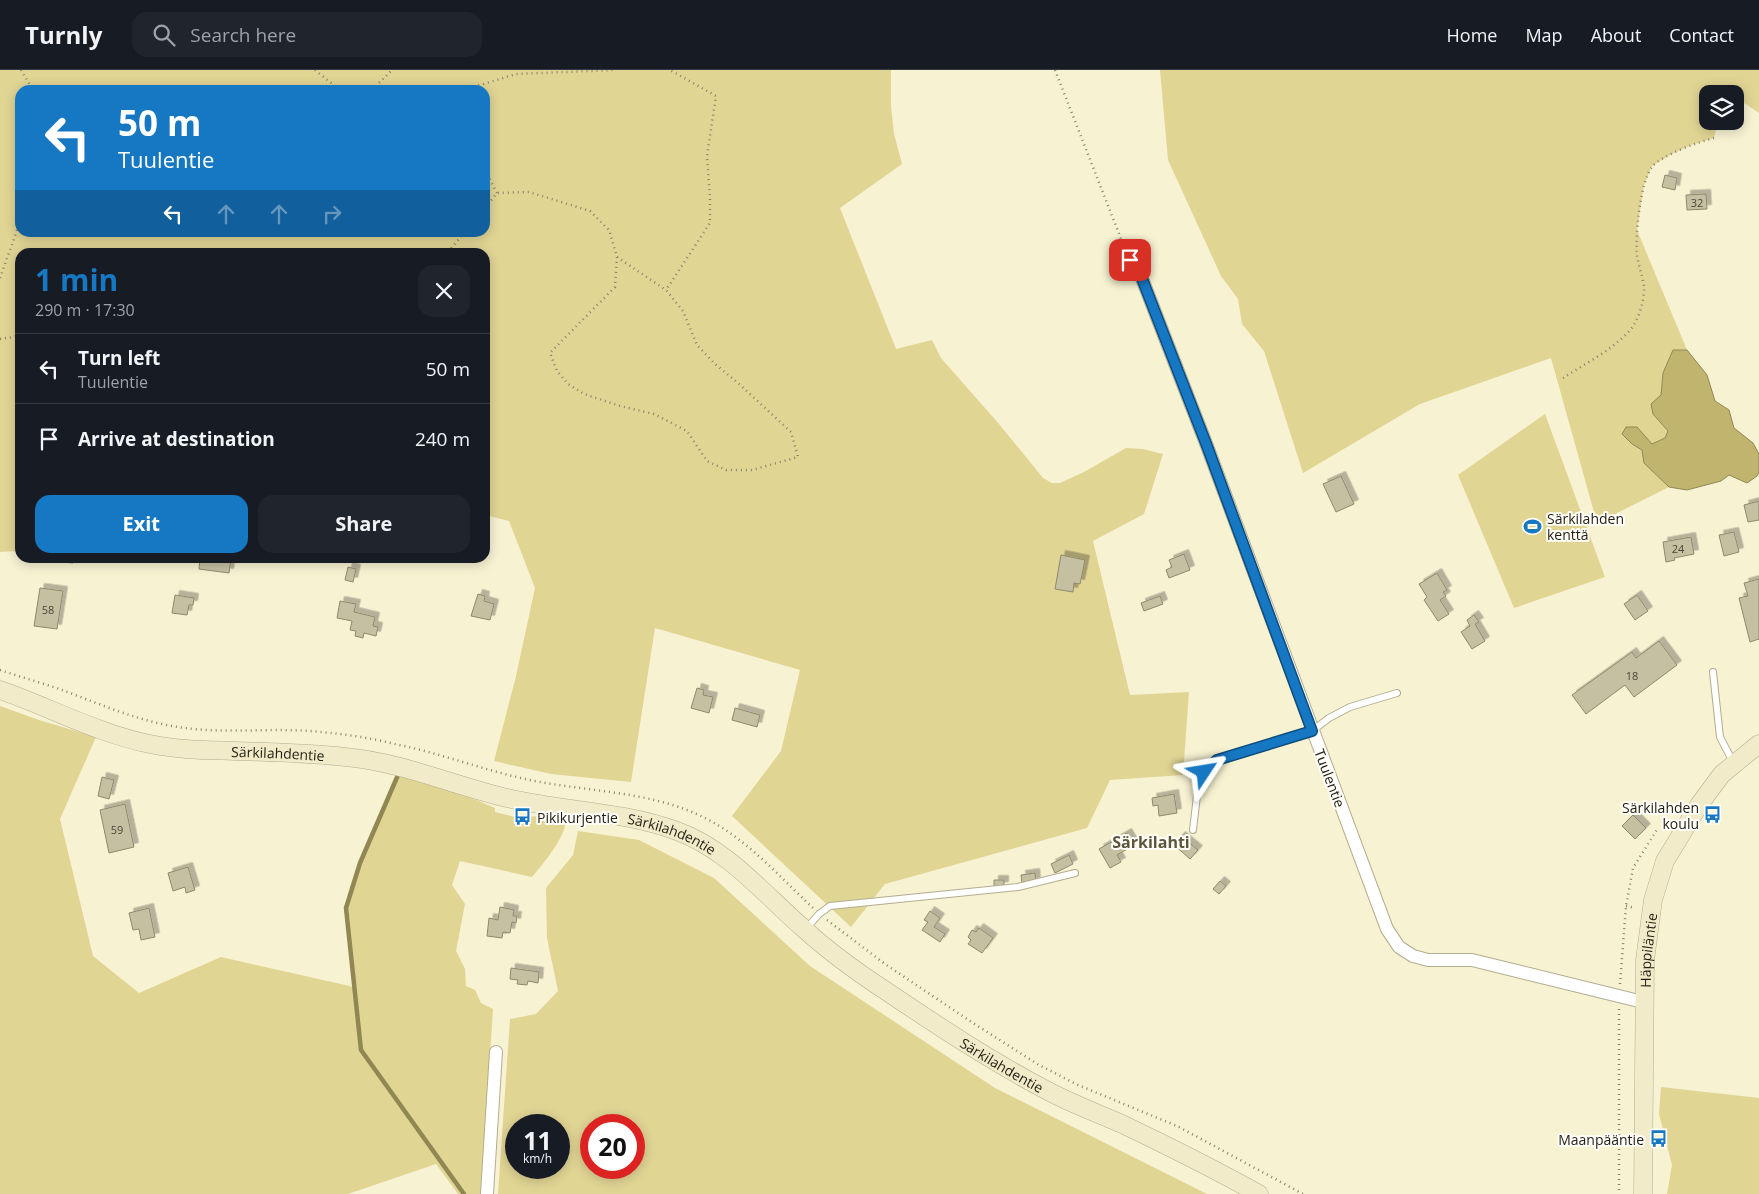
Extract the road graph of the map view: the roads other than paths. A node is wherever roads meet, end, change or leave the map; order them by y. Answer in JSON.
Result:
{"nodes":[{"id":1,"x":1130,"y":260,"type":"road end"},
{"id":2,"x":1712,"y":672,"type":"dead end"},
{"id":3,"x":0,"y":690,"type":"edge"},
{"id":4,"x":1397,"y":693,"type":"dead end"},
{"id":5,"x":1312,"y":731,"type":"junction"},
{"id":6,"x":1759,"y":744,"type":"edge"},
{"id":7,"x":1734,"y":764,"type":"junction"},
{"id":8,"x":1193,"y":830,"type":"dead end"},
{"id":9,"x":1075,"y":873,"type":"dead end"},
{"id":10,"x":804,"y":930,"type":"junction"},
{"id":11,"x":1643,"y":1002,"type":"junction"},
{"id":12,"x":496,"y":1052,"type":"dead end"},
{"id":13,"x":487,"y":1194,"type":"edge"},
{"id":14,"x":1259,"y":1194,"type":"edge"},
{"id":15,"x":1643,"y":1194,"type":"edge"}],
"edges":[{"from":1,"to":5,"type":"street","name":"Tuulentie"},
{"from":2,"to":7,"type":"lane"},
{"from":3,"to":10,"type":"street","name":"Särkilahdentie"},
{"from":4,"to":5,"type":"lane"},
{"from":5,"to":8,"type":"lane"},
{"from":5,"to":11,"type":"street","name":"Tuulentie"},
{"from":6,"to":7,"type":"street","name":"Häppiläntie"},
{"from":7,"to":11,"type":"street","name":"Häppiläntie"},
{"from":9,"to":10,"type":"lane"},
{"from":10,"to":14,"type":"street","name":"Särkilahdentie"},
{"from":11,"to":15,"type":"street","name":"Häppiläntie"},
{"from":12,"to":13,"type":"street"}]}
